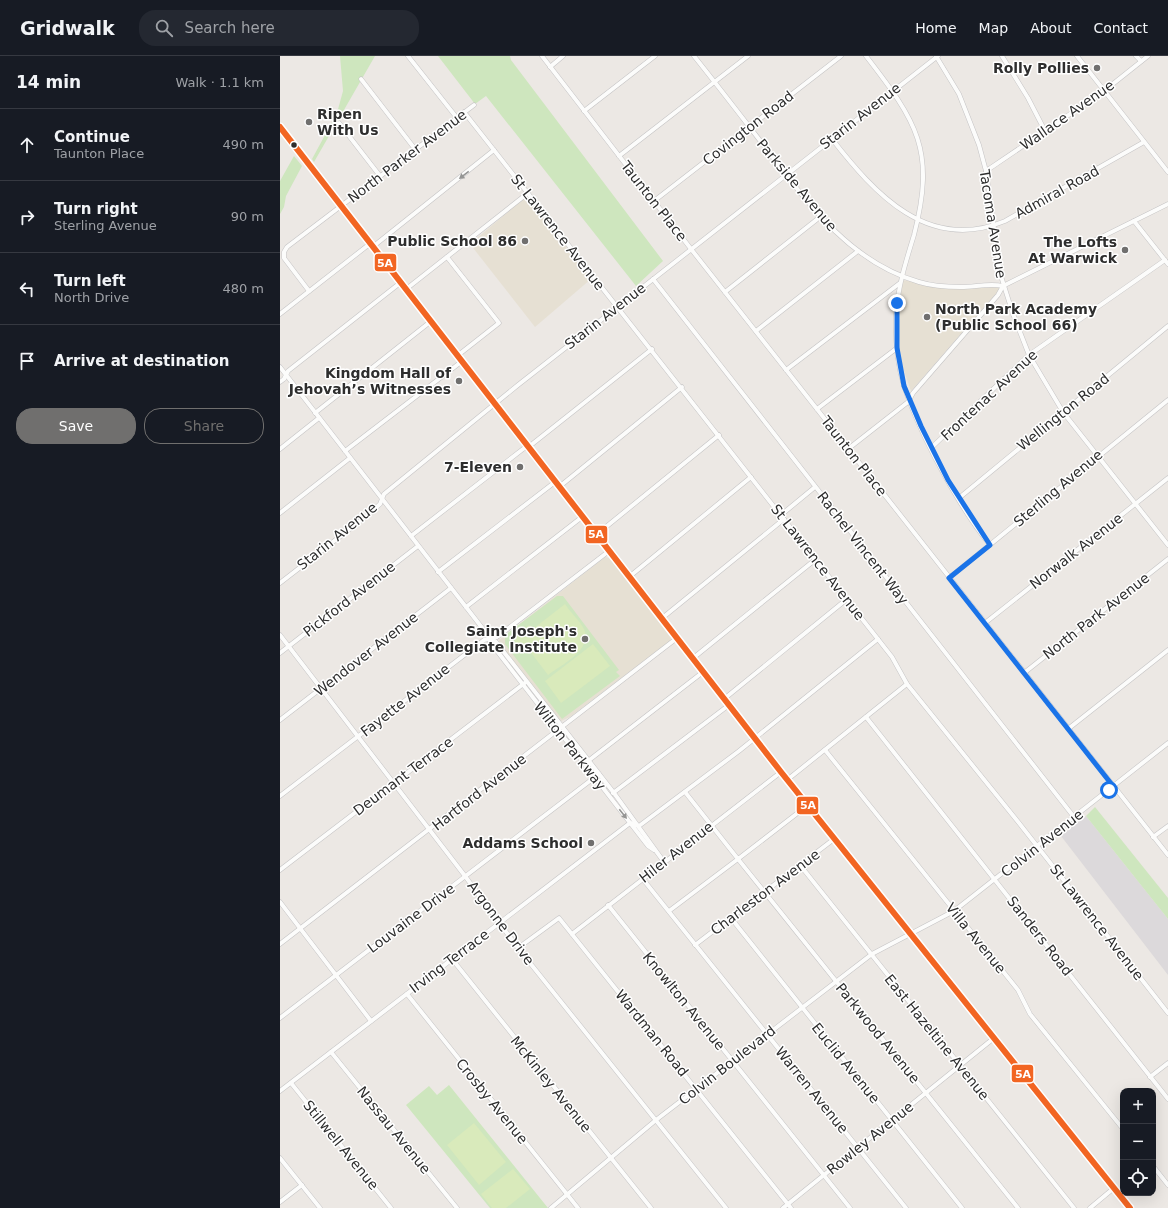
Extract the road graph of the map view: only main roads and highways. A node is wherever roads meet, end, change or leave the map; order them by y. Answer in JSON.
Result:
{"nodes":[{"id":1,"x":280,"y":128,"type":"edge"},
{"id":2,"x":282,"y":135,"type":"edge"},
{"id":3,"x":1130,"y":1208,"type":"edge"}],
"edges":[{"from":1,"to":2,"type":"main road"},
{"from":2,"to":3,"type":"main road"}]}
